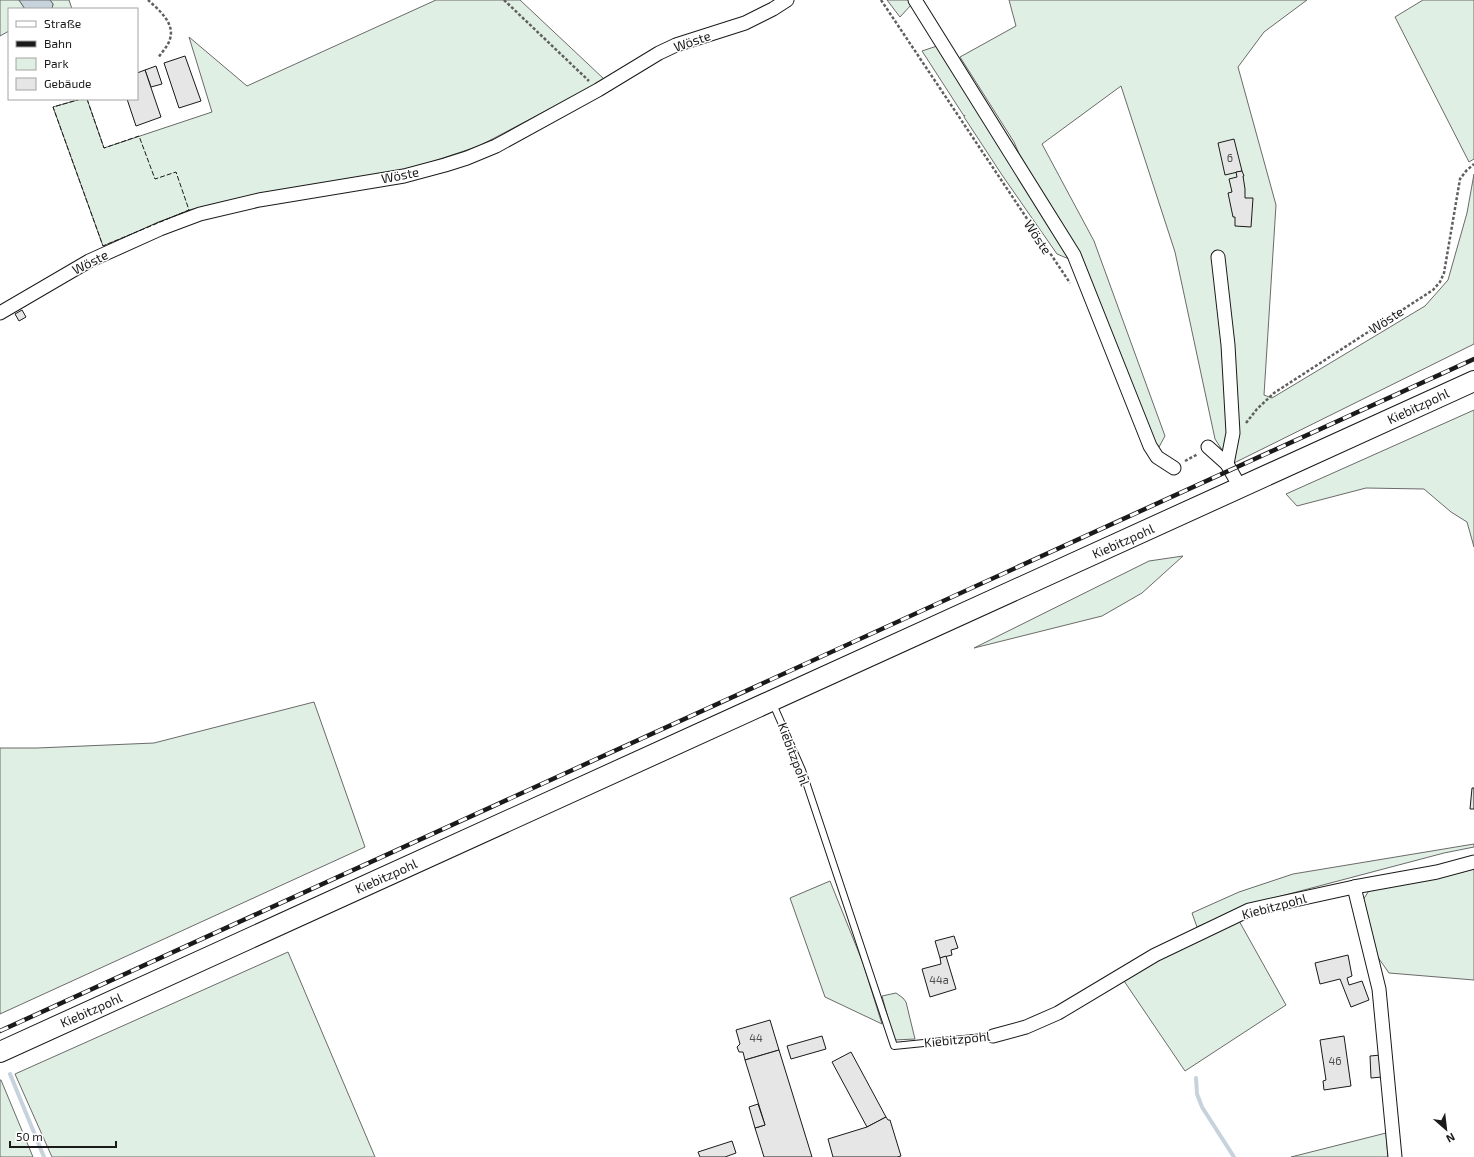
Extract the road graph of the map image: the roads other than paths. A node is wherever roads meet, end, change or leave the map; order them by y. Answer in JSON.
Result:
{"nodes":[{"id":1,"x":787,"y":0,"type":"edge"},
{"id":2,"x":915,"y":0,"type":"edge"},
{"id":3,"x":1218,"y":258,"type":"dead end"},
{"id":4,"x":0,"y":313,"type":"edge"},
{"id":5,"x":1474,"y":380,"type":"edge"},
{"id":6,"x":1208,"y":447,"type":"road end"},
{"id":7,"x":1227,"y":464,"type":"junction"},
{"id":8,"x":1174,"y":468,"type":"road end"},
{"id":9,"x":1242,"y":490,"type":"junction"},
{"id":10,"x":772,"y":700,"type":"junction"},
{"id":11,"x":1474,"y":862,"type":"edge"},
{"id":12,"x":1354,"y":887,"type":"junction"},
{"id":13,"x":993,"y":1036,"type":"joint"},
{"id":14,"x":0,"y":1052,"type":"edge"},
{"id":15,"x":1395,"y":1157,"type":"edge"}],
"edges":[{"from":1,"to":4,"type":"street","name":"Wöste"},
{"from":2,"to":8,"type":"street","name":"Wöste"},
{"from":3,"to":7,"type":"street"},
{"from":5,"to":9,"type":"main road","name":"Kiebitzpohl"},
{"from":6,"to":7,"type":"street"},
{"from":7,"to":9,"type":"street"},
{"from":9,"to":10,"type":"main road","name":"Kiebitzpohl"},
{"from":10,"to":13,"type":"lane","name":"Kiebitzpohl"},
{"from":10,"to":14,"type":"main road","name":"Kiebitzpohl"},
{"from":11,"to":12,"type":"street","name":"Kiebitzpohl"},
{"from":12,"to":13,"type":"street","name":"Kiebitzpohl"},
{"from":12,"to":15,"type":"street"}]}
